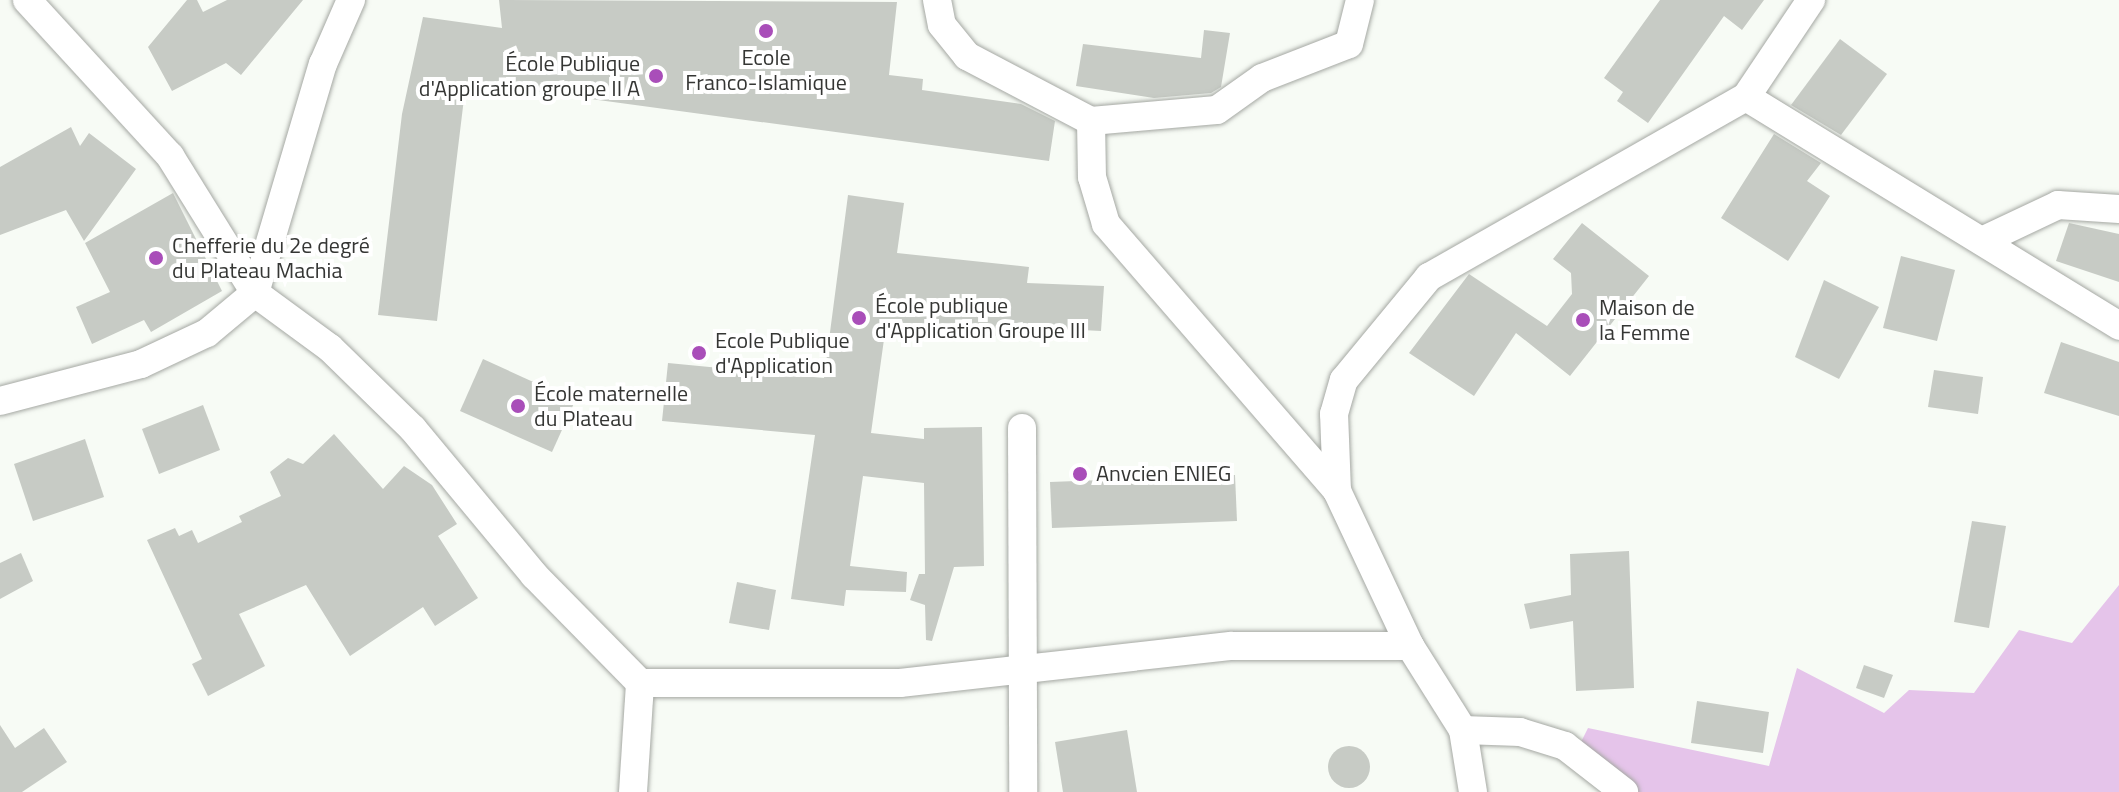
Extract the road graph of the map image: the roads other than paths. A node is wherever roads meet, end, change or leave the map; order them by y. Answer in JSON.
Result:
{"nodes":[{"id":1,"x":27,"y":0,"type":"edge"},
{"id":2,"x":351,"y":0,"type":"edge"},
{"id":3,"x":937,"y":0,"type":"edge"},
{"id":4,"x":1360,"y":0,"type":"edge"},
{"id":5,"x":1811,"y":0,"type":"edge"},
{"id":6,"x":1746,"y":97,"type":"junction"},
{"id":7,"x":1091,"y":121,"type":"junction"},
{"id":8,"x":2119,"y":209,"type":"edge"},
{"id":9,"x":1982,"y":241,"type":"junction"},
{"id":10,"x":255,"y":293,"type":"junction"},
{"id":11,"x":2119,"y":326,"type":"edge"},
{"id":12,"x":0,"y":401,"type":"edge"},
{"id":13,"x":1022,"y":428,"type":"dead end"},
{"id":14,"x":1337,"y":491,"type":"junction"},
{"id":15,"x":1410,"y":646,"type":"junction"},
{"id":16,"x":1019,"y":672,"type":"junction"},
{"id":17,"x":640,"y":683,"type":"junction"},
{"id":18,"x":1463,"y":730,"type":"junction"},
{"id":19,"x":633,"y":792,"type":"edge"},
{"id":20,"x":1023,"y":792,"type":"edge"},
{"id":21,"x":1473,"y":792,"type":"edge"},
{"id":22,"x":1624,"y":792,"type":"edge"}],
"edges":[{"from":1,"to":10,"type":"street"},
{"from":2,"to":10,"type":"street"},
{"from":3,"to":7,"type":"street"},
{"from":4,"to":7,"type":"street"},
{"from":5,"to":6,"type":"street"},
{"from":6,"to":9,"type":"street"},
{"from":6,"to":14,"type":"street"},
{"from":7,"to":14,"type":"street"},
{"from":8,"to":9,"type":"street"},
{"from":9,"to":11,"type":"street"},
{"from":10,"to":12,"type":"street"},
{"from":10,"to":17,"type":"street"},
{"from":13,"to":16,"type":"street"},
{"from":14,"to":15,"type":"street"},
{"from":15,"to":16,"type":"street"},
{"from":15,"to":18,"type":"street"},
{"from":16,"to":17,"type":"street"},
{"from":16,"to":20,"type":"street"},
{"from":17,"to":19,"type":"street"},
{"from":18,"to":21,"type":"street"},
{"from":18,"to":22,"type":"street"}]}
